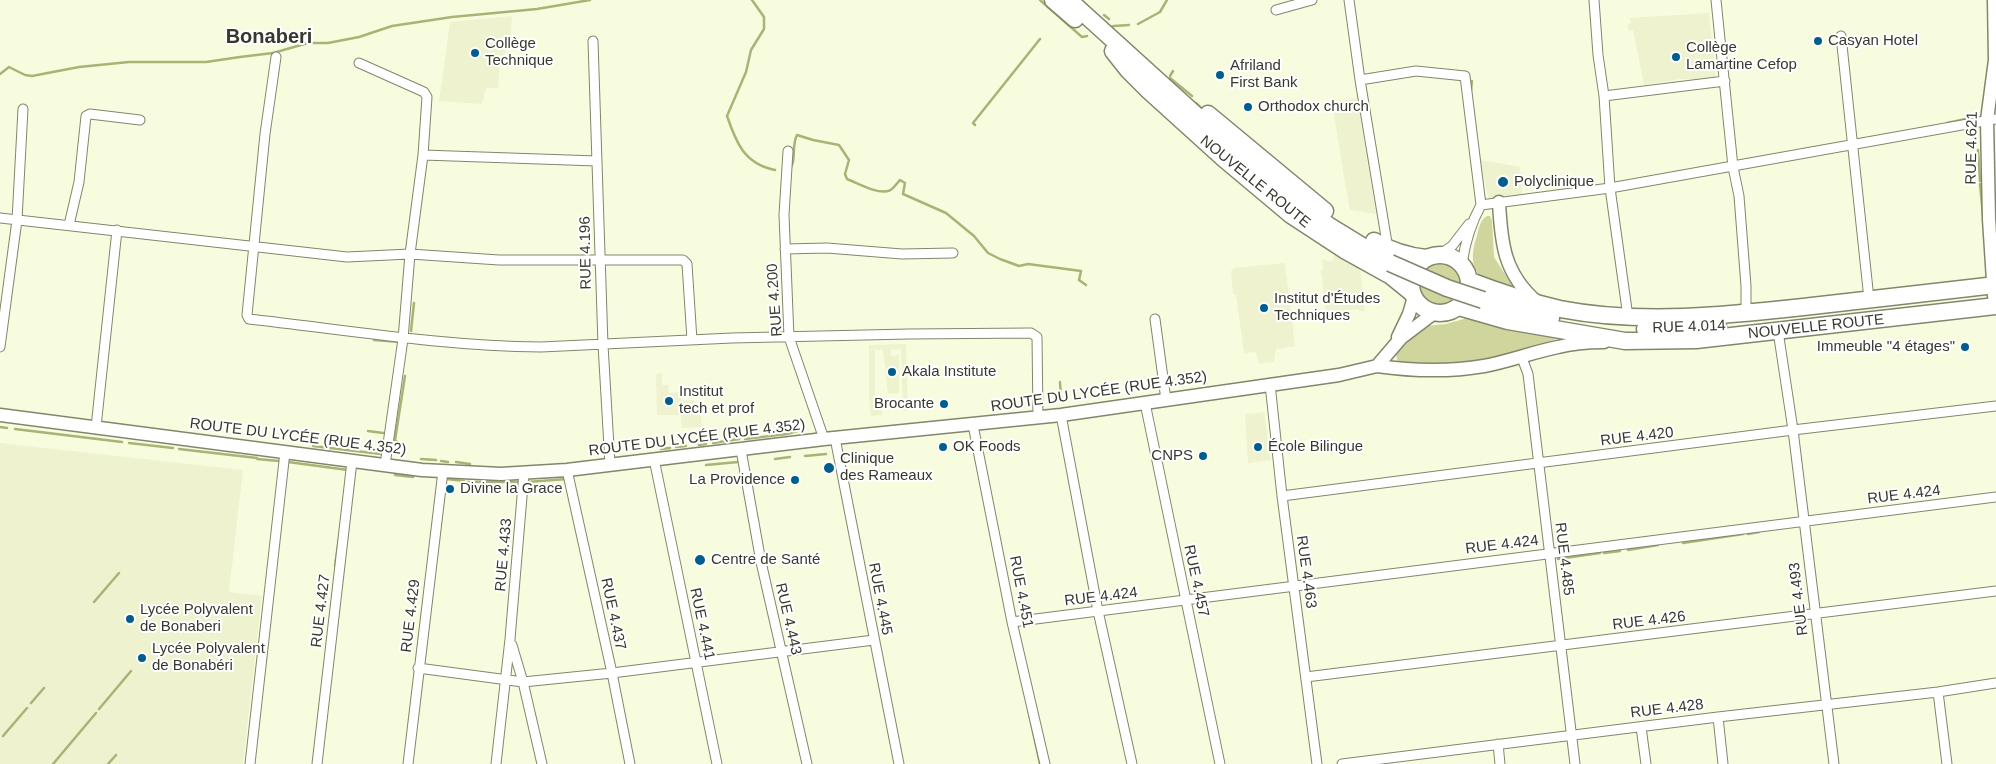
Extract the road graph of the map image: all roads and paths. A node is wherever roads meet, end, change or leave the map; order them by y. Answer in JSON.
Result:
{"nodes":[{"id":1,"x":1053,"y":0,"type":"edge"},
{"id":2,"x":1068,"y":0,"type":"edge"},
{"id":3,"x":1312,"y":0,"type":"edge"},
{"id":4,"x":1349,"y":0,"type":"edge"},
{"id":5,"x":1594,"y":0,"type":"edge"},
{"id":6,"x":1716,"y":0,"type":"edge"},
{"id":7,"x":1994,"y":0,"type":"edge"},
{"id":8,"x":1276,"y":10,"type":"dead end"},
{"id":9,"x":1841,"y":36,"type":"dead end"},
{"id":10,"x":593,"y":41,"type":"dead end"},
{"id":11,"x":1116,"y":48,"type":"junction"},
{"id":12,"x":276,"y":57,"type":"dead end"},
{"id":13,"x":359,"y":63,"type":"dead end"},
{"id":14,"x":1360,"y":80,"type":"junction"},
{"id":15,"x":1725,"y":81,"type":"junction"},
{"id":16,"x":1604,"y":96,"type":"junction"},
{"id":17,"x":23,"y":109,"type":"dead end"},
{"id":18,"x":140,"y":120,"type":"dead end"},
{"id":19,"x":1992,"y":120,"type":"edge"},
{"id":20,"x":1853,"y":146,"type":"junction"},
{"id":21,"x":788,"y":151,"type":"dead end"},
{"id":22,"x":423,"y":155,"type":"junction"},
{"id":23,"x":597,"y":161,"type":"junction"},
{"id":24,"x":1733,"y":167,"type":"junction"},
{"id":25,"x":1610,"y":188,"type":"junction"},
{"id":26,"x":1500,"y":202,"type":"junction"},
{"id":27,"x":1481,"y":205,"type":"junction"},
{"id":28,"x":0,"y":218,"type":"edge"},
{"id":29,"x":1474,"y":218,"type":"junction"},
{"id":30,"x":17,"y":220,"type":"junction"},
{"id":31,"x":70,"y":225,"type":"junction"},
{"id":32,"x":117,"y":230,"type":"junction"},
{"id":33,"x":255,"y":248,"type":"junction"},
{"id":34,"x":785,"y":249,"type":"junction"},
{"id":35,"x":953,"y":253,"type":"dead end"},
{"id":36,"x":410,"y":254,"type":"junction"},
{"id":37,"x":1389,"y":256,"type":"junction"},
{"id":38,"x":1433,"y":256,"type":"junction"},
{"id":39,"x":600,"y":260,"type":"junction"},
{"id":40,"x":1462,"y":264,"type":"junction"},
{"id":41,"x":1470,"y":281,"type":"junction"},
{"id":42,"x":1995,"y":294,"type":"edge"},
{"id":43,"x":1413,"y":295,"type":"junction"},
{"id":44,"x":1869,"y":299,"type":"junction"},
{"id":45,"x":1539,"y":303,"type":"junction"},
{"id":46,"x":1458,"y":307,"type":"junction"},
{"id":47,"x":1434,"y":313,"type":"junction"},
{"id":48,"x":1746,"y":314,"type":"junction"},
{"id":49,"x":1628,"y":317,"type":"junction"},
{"id":50,"x":1155,"y":319,"type":"dead end"},
{"id":51,"x":1778,"y":331,"type":"junction"},
{"id":52,"x":789,"y":337,"type":"junction"},
{"id":53,"x":403,"y":339,"type":"junction"},
{"id":54,"x":692,"y":340,"type":"junction"},
{"id":55,"x":1625,"y":341,"type":"junction"},
{"id":56,"x":602,"y":345,"type":"junction"},
{"id":57,"x":0,"y":347,"type":"edge"},
{"id":58,"x":1391,"y":352,"type":"junction"},
{"id":59,"x":1522,"y":358,"type":"junction"},
{"id":60,"x":1377,"y":366,"type":"junction"},
{"id":61,"x":1270,"y":384,"type":"junction"},
{"id":62,"x":1166,"y":400,"type":"junction"},
{"id":63,"x":1145,"y":403,"type":"junction"},
{"id":64,"x":1996,"y":406,"type":"edge"},
{"id":65,"x":0,"y":415,"type":"edge"},
{"id":66,"x":1061,"y":415,"type":"junction"},
{"id":67,"x":1038,"y":418,"type":"junction"},
{"id":68,"x":973,"y":425,"type":"junction"},
{"id":69,"x":96,"y":427,"type":"junction"},
{"id":70,"x":1793,"y":430,"type":"junction"},
{"id":71,"x":829,"y":439,"type":"junction"},
{"id":72,"x":742,"y":450,"type":"junction"},
{"id":73,"x":285,"y":452,"type":"junction"},
{"id":74,"x":654,"y":459,"type":"junction"},
{"id":75,"x":352,"y":460,"type":"junction"},
{"id":76,"x":1539,"y":463,"type":"junction"},
{"id":77,"x":610,"y":464,"type":"junction"},
{"id":78,"x":385,"y":465,"type":"junction"},
{"id":79,"x":567,"y":470,"type":"junction"},
{"id":80,"x":443,"y":471,"type":"junction"},
{"id":81,"x":524,"y":473,"type":"junction"},
{"id":82,"x":1282,"y":496,"type":"junction"},
{"id":83,"x":1996,"y":497,"type":"edge"},
{"id":84,"x":1804,"y":522,"type":"junction"},
{"id":85,"x":1548,"y":553,"type":"junction"},
{"id":86,"x":1295,"y":586,"type":"junction"},
{"id":87,"x":1996,"y":591,"type":"edge"},
{"id":88,"x":1185,"y":600,"type":"junction"},
{"id":89,"x":1098,"y":611,"type":"junction"},
{"id":90,"x":1814,"y":614,"type":"junction"},
{"id":91,"x":1012,"y":622,"type":"junction"},
{"id":92,"x":510,"y":640,"type":"junction"},
{"id":93,"x":874,"y":640,"type":"junction"},
{"id":94,"x":1562,"y":646,"type":"junction"},
{"id":95,"x":782,"y":653,"type":"junction"},
{"id":96,"x":696,"y":662,"type":"junction"},
{"id":97,"x":418,"y":668,"type":"junction"},
{"id":98,"x":612,"y":673,"type":"junction"},
{"id":99,"x":1306,"y":678,"type":"junction"},
{"id":100,"x":505,"y":681,"type":"junction"},
{"id":101,"x":523,"y":682,"type":"junction"},
{"id":102,"x":1996,"y":683,"type":"edge"},
{"id":103,"x":1938,"y":692,"type":"junction"},
{"id":104,"x":1826,"y":705,"type":"junction"},
{"id":105,"x":1718,"y":717,"type":"junction"},
{"id":106,"x":1641,"y":727,"type":"junction"},
{"id":107,"x":1572,"y":735,"type":"junction"},
{"id":108,"x":1498,"y":744,"type":"junction"},
{"id":109,"x":1426,"y":759,"type":"edge"},
{"id":110,"x":250,"y":764,"type":"edge"},
{"id":111,"x":317,"y":764,"type":"edge"},
{"id":112,"x":408,"y":764,"type":"edge"},
{"id":113,"x":496,"y":764,"type":"edge"},
{"id":114,"x":542,"y":764,"type":"edge"},
{"id":115,"x":630,"y":764,"type":"edge"},
{"id":116,"x":717,"y":764,"type":"edge"},
{"id":117,"x":807,"y":764,"type":"edge"},
{"id":118,"x":899,"y":764,"type":"edge"},
{"id":119,"x":1045,"y":764,"type":"edge"},
{"id":120,"x":1132,"y":764,"type":"edge"},
{"id":121,"x":1220,"y":764,"type":"edge"},
{"id":122,"x":1317,"y":764,"type":"edge"},
{"id":123,"x":1342,"y":764,"type":"edge"},
{"id":124,"x":1500,"y":764,"type":"edge"},
{"id":125,"x":1575,"y":764,"type":"edge"},
{"id":126,"x":1646,"y":764,"type":"edge"},
{"id":127,"x":1723,"y":764,"type":"edge"},
{"id":128,"x":1834,"y":764,"type":"edge"},
{"id":129,"x":1947,"y":764,"type":"edge"}],
"edges":[{"from":1,"to":11,"type":"highway","name":"NOUVELLE ROUTE"},
{"from":2,"to":11,"type":"highway","name":"NOUVELLE ROUTE"},
{"from":3,"to":8,"type":"street"},
{"from":4,"to":14,"type":"street"},
{"from":5,"to":16,"type":"street"},
{"from":6,"to":15,"type":"street"},
{"from":7,"to":19,"type":"main road","name":"RUE 4.621"},
{"from":9,"to":20,"type":"street"},
{"from":10,"to":23,"type":"street","name":"RUE 4.196"},
{"from":11,"to":37,"type":"highway","name":"NOUVELLE ROUTE"},
{"from":11,"to":37,"type":"highway","name":"NOUVELLE ROUTE"},
{"from":11,"to":43,"type":"highway","name":"NOUVELLE ROUTE"},
{"from":12,"to":33,"type":"street"},
{"from":13,"to":22,"type":"street"},
{"from":14,"to":27,"type":"street"},
{"from":14,"to":37,"type":"street"},
{"from":15,"to":16,"type":"street"},
{"from":15,"to":24,"type":"street"},
{"from":16,"to":25,"type":"street"},
{"from":17,"to":30,"type":"street"},
{"from":18,"to":31,"type":"street"},
{"from":19,"to":20,"type":"street"},
{"from":19,"to":42,"type":"main road","name":"RUE 4.621"},
{"from":20,"to":24,"type":"street"},
{"from":20,"to":44,"type":"street"},
{"from":21,"to":34,"type":"street","name":"RUE 4.200"},
{"from":22,"to":23,"type":"street"},
{"from":22,"to":36,"type":"street"},
{"from":23,"to":39,"type":"street","name":"RUE 4.196"},
{"from":24,"to":25,"type":"street"},
{"from":24,"to":48,"type":"street"},
{"from":25,"to":26,"type":"street"},
{"from":25,"to":49,"type":"street"},
{"from":26,"to":27,"type":"street"},
{"from":26,"to":45,"type":"main road"},
{"from":27,"to":29,"type":"street"},
{"from":28,"to":30,"type":"street"},
{"from":29,"to":38,"type":"street"},
{"from":29,"to":40,"type":"street"},
{"from":30,"to":31,"type":"street"},
{"from":30,"to":57,"type":"street"},
{"from":31,"to":32,"type":"street"},
{"from":32,"to":33,"type":"street"},
{"from":32,"to":69,"type":"street"},
{"from":33,"to":36,"type":"street"},
{"from":33,"to":53,"type":"street"},
{"from":34,"to":35,"type":"street"},
{"from":34,"to":52,"type":"street","name":"RUE 4.200"},
{"from":36,"to":39,"type":"street"},
{"from":36,"to":53,"type":"street"},
{"from":37,"to":38,"type":"highway","name":"NOUVELLE ROUTE"},
{"from":37,"to":42,"type":"highway","name":"RUE 4.014","bridge":true},
{"from":38,"to":40,"type":"highway"},
{"from":38,"to":43,"type":"highway"},
{"from":39,"to":54,"type":"street"},
{"from":39,"to":56,"type":"street","name":"RUE 4.196"},
{"from":40,"to":41,"type":"highway"},
{"from":41,"to":45,"type":"highway","name":"NOUVELLE ROUTE"},
{"from":41,"to":46,"type":"highway"},
{"from":42,"to":44,"type":"highway","name":"NOUVELLE ROUTE"},
{"from":42,"to":51,"type":"highway","name":"NOUVELLE ROUTE"},
{"from":43,"to":47,"type":"highway"},
{"from":43,"to":58,"type":"main road"},
{"from":44,"to":48,"type":"highway","name":"NOUVELLE ROUTE"},
{"from":45,"to":49,"type":"highway","name":"NOUVELLE ROUTE"},
{"from":46,"to":47,"type":"highway"},
{"from":46,"to":55,"type":"highway","name":"NOUVELLE ROUTE"},
{"from":47,"to":58,"type":"main road"},
{"from":48,"to":49,"type":"highway","name":"NOUVELLE ROUTE"},
{"from":50,"to":62,"type":"street"},
{"from":51,"to":55,"type":"highway","name":"NOUVELLE ROUTE"},
{"from":51,"to":70,"type":"street","name":"RUE 4.493"},
{"from":52,"to":54,"type":"street"},
{"from":52,"to":67,"type":"street"},
{"from":52,"to":71,"type":"street","name":"RUE 4.200"},
{"from":53,"to":56,"type":"street"},
{"from":53,"to":78,"type":"street"},
{"from":54,"to":56,"type":"street"},
{"from":55,"to":59,"type":"main road"},
{"from":56,"to":77,"type":"street","name":"RUE 4.196"},
{"from":58,"to":60,"type":"main road"},
{"from":59,"to":60,"type":"main road"},
{"from":59,"to":76,"type":"street","name":"RUE 4.485"},
{"from":60,"to":61,"type":"main road","name":"ROUTE DU LYCÉE (RUE 4.352)"},
{"from":61,"to":62,"type":"main road","name":"ROUTE DU LYCÉE (RUE 4.352)"},
{"from":61,"to":82,"type":"street","name":"RUE 4.463"},
{"from":62,"to":63,"type":"main road","name":"ROUTE DU LYCÉE (RUE 4.352)"},
{"from":63,"to":66,"type":"main road","name":"ROUTE DU LYCÉE (RUE 4.352)"},
{"from":63,"to":88,"type":"street","name":"RUE 4.457"},
{"from":64,"to":70,"type":"street","name":"RUE 4.420"},
{"from":65,"to":69,"type":"main road","name":"ROUTE DU LYCÉE (RUE 4.352)"},
{"from":66,"to":67,"type":"main road","name":"ROUTE DU LYCÉE (RUE 4.352)"},
{"from":66,"to":89,"type":"street"},
{"from":67,"to":68,"type":"main road","name":"ROUTE DU LYCÉE (RUE 4.352)"},
{"from":68,"to":71,"type":"main road","name":"ROUTE DU LYCÉE (RUE 4.352)"},
{"from":68,"to":91,"type":"street","name":"RUE 4.451"},
{"from":69,"to":73,"type":"main road","name":"ROUTE DU LYCÉE (RUE 4.352)"},
{"from":70,"to":76,"type":"street","name":"RUE 4.420"},
{"from":70,"to":84,"type":"street","name":"RUE 4.493"},
{"from":71,"to":72,"type":"main road","name":"ROUTE DU LYCÉE (RUE 4.352)"},
{"from":71,"to":93,"type":"street","name":"RUE 4.445"},
{"from":72,"to":74,"type":"main road","name":"ROUTE DU LYCÉE (RUE 4.352)"},
{"from":72,"to":95,"type":"street","name":"RUE 4.443"},
{"from":73,"to":75,"type":"main road","name":"ROUTE DU LYCÉE (RUE 4.352)"},
{"from":73,"to":110,"type":"street"},
{"from":74,"to":77,"type":"main road","name":"ROUTE DU LYCÉE (RUE 4.352)"},
{"from":74,"to":96,"type":"street","name":"RUE 4.441"},
{"from":75,"to":78,"type":"main road","name":"ROUTE DU LYCÉE (RUE 4.352)"},
{"from":75,"to":111,"type":"street","name":"RUE 4.427"},
{"from":76,"to":82,"type":"street","name":"RUE 4.420"},
{"from":76,"to":85,"type":"street","name":"RUE 4.485"},
{"from":77,"to":79,"type":"main road","name":"ROUTE DU LYCÉE (RUE 4.352)"},
{"from":78,"to":80,"type":"main road","name":"ROUTE DU LYCÉE (RUE 4.352)"},
{"from":79,"to":81,"type":"main road","name":"ROUTE DU LYCÉE (RUE 4.352)"},
{"from":79,"to":98,"type":"street","name":"RUE 4.437"},
{"from":80,"to":81,"type":"main road","name":"ROUTE DU LYCÉE (RUE 4.352)"},
{"from":80,"to":97,"type":"street","name":"RUE 4.429"},
{"from":81,"to":92,"type":"street","name":"RUE 4.433"},
{"from":82,"to":86,"type":"street","name":"RUE 4.463"},
{"from":83,"to":84,"type":"street","name":"RUE 4.424"},
{"from":84,"to":85,"type":"street","name":"RUE 4.424"},
{"from":84,"to":90,"type":"street","name":"RUE 4.493"},
{"from":85,"to":86,"type":"street","name":"RUE 4.424"},
{"from":85,"to":94,"type":"street","name":"RUE 4.485"},
{"from":86,"to":88,"type":"street","name":"RUE 4.424"},
{"from":86,"to":99,"type":"street","name":"RUE 4.463"},
{"from":87,"to":90,"type":"street","name":"RUE 4.426"},
{"from":88,"to":89,"type":"street","name":"RUE 4.424"},
{"from":88,"to":121,"type":"street","name":"RUE 4.457"},
{"from":89,"to":91,"type":"street","name":"RUE 4.424"},
{"from":89,"to":120,"type":"street"},
{"from":90,"to":94,"type":"street","name":"RUE 4.426"},
{"from":90,"to":104,"type":"street","name":"RUE 4.493"},
{"from":91,"to":119,"type":"street","name":"RUE 4.451"},
{"from":92,"to":100,"type":"street","name":"RUE 4.433"},
{"from":92,"to":101,"type":"street"},
{"from":93,"to":95,"type":"street"},
{"from":93,"to":118,"type":"street","name":"RUE 4.445"},
{"from":94,"to":99,"type":"street","name":"RUE 4.426"},
{"from":94,"to":107,"type":"street","name":"RUE 4.485"},
{"from":95,"to":96,"type":"street"},
{"from":95,"to":117,"type":"street","name":"RUE 4.443"},
{"from":96,"to":98,"type":"street"},
{"from":96,"to":116,"type":"street","name":"RUE 4.441"},
{"from":97,"to":100,"type":"street"},
{"from":97,"to":112,"type":"street","name":"RUE 4.429"},
{"from":98,"to":101,"type":"street"},
{"from":98,"to":115,"type":"street","name":"RUE 4.437"},
{"from":99,"to":122,"type":"street","name":"RUE 4.463"},
{"from":100,"to":101,"type":"street"},
{"from":100,"to":113,"type":"street","name":"RUE 4.433"},
{"from":101,"to":114,"type":"street"},
{"from":102,"to":103,"type":"street","name":"RUE 4.428"},
{"from":103,"to":104,"type":"street","name":"RUE 4.428"},
{"from":103,"to":129,"type":"street"},
{"from":104,"to":105,"type":"street","name":"RUE 4.428"},
{"from":104,"to":128,"type":"street","name":"RUE 4.493"},
{"from":105,"to":106,"type":"street","name":"RUE 4.428"},
{"from":105,"to":127,"type":"street"},
{"from":106,"to":107,"type":"street","name":"RUE 4.428"},
{"from":106,"to":126,"type":"street"},
{"from":107,"to":108,"type":"street","name":"RUE 4.428"},
{"from":107,"to":125,"type":"street","name":"RUE 4.485"},
{"from":108,"to":109,"type":"street","name":"RUE 4.428"},
{"from":108,"to":124,"type":"street"},
{"from":109,"to":123,"type":"street","name":"RUE 4.428"}]}
